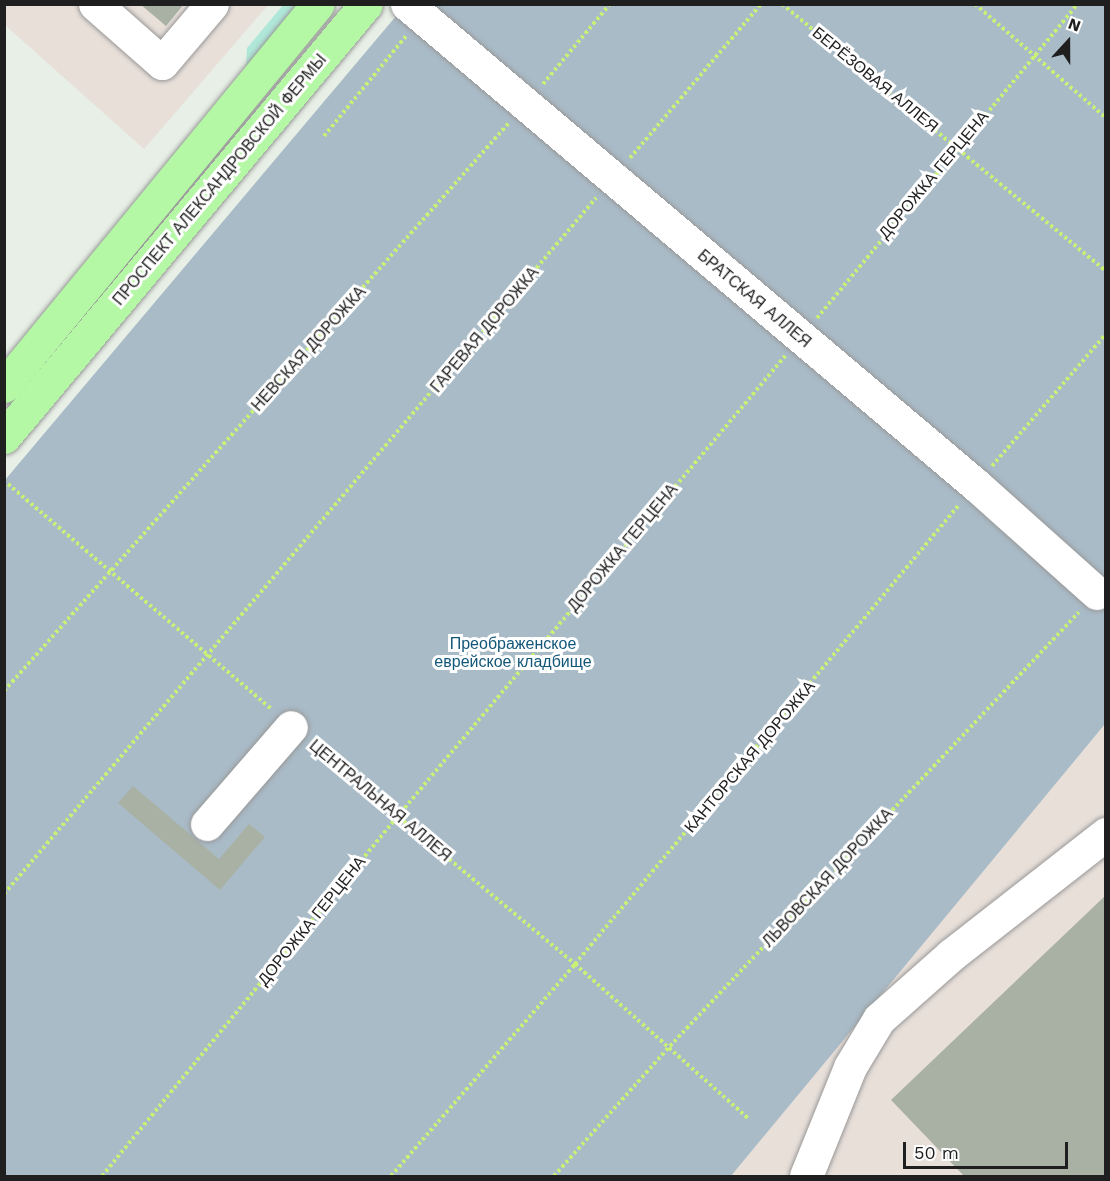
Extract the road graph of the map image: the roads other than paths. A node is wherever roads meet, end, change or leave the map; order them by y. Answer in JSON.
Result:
{"nodes":[{"id":1,"x":94,"y":4,"type":"edge"},
{"id":2,"x":212,"y":4,"type":"edge"},
{"id":3,"x":318,"y":4,"type":"edge"},
{"id":4,"x":366,"y":4,"type":"edge"},
{"id":5,"x":418,"y":8,"type":"edge"},
{"id":6,"x":4,"y":386,"type":"edge"},
{"id":7,"x":4,"y":437,"type":"edge"},
{"id":8,"x":1097,"y":593,"type":"road end"},
{"id":9,"x":291,"y":727,"type":"road end"},
{"id":10,"x":207,"y":824,"type":"dead end"},
{"id":11,"x":1106,"y":834,"type":"edge"},
{"id":12,"x":806,"y":1176,"type":"edge"}],
"edges":[{"from":1,"to":2,"type":"lane"},
{"from":3,"to":6,"type":"main road","name":"ПРОСПЕКТ АЛЕКСАНДРОВСКОЙ ФЕРМЫ"},
{"from":4,"to":7,"type":"main road","name":"ПРОСПЕКТ АЛЕКСАНДРОВСКОЙ ФЕРМЫ"},
{"from":5,"to":8,"type":"lane","name":"БРАТСКАЯ АЛЛЕЯ"},
{"from":9,"to":10,"type":"lane"},
{"from":11,"to":12,"type":"lane"}]}
